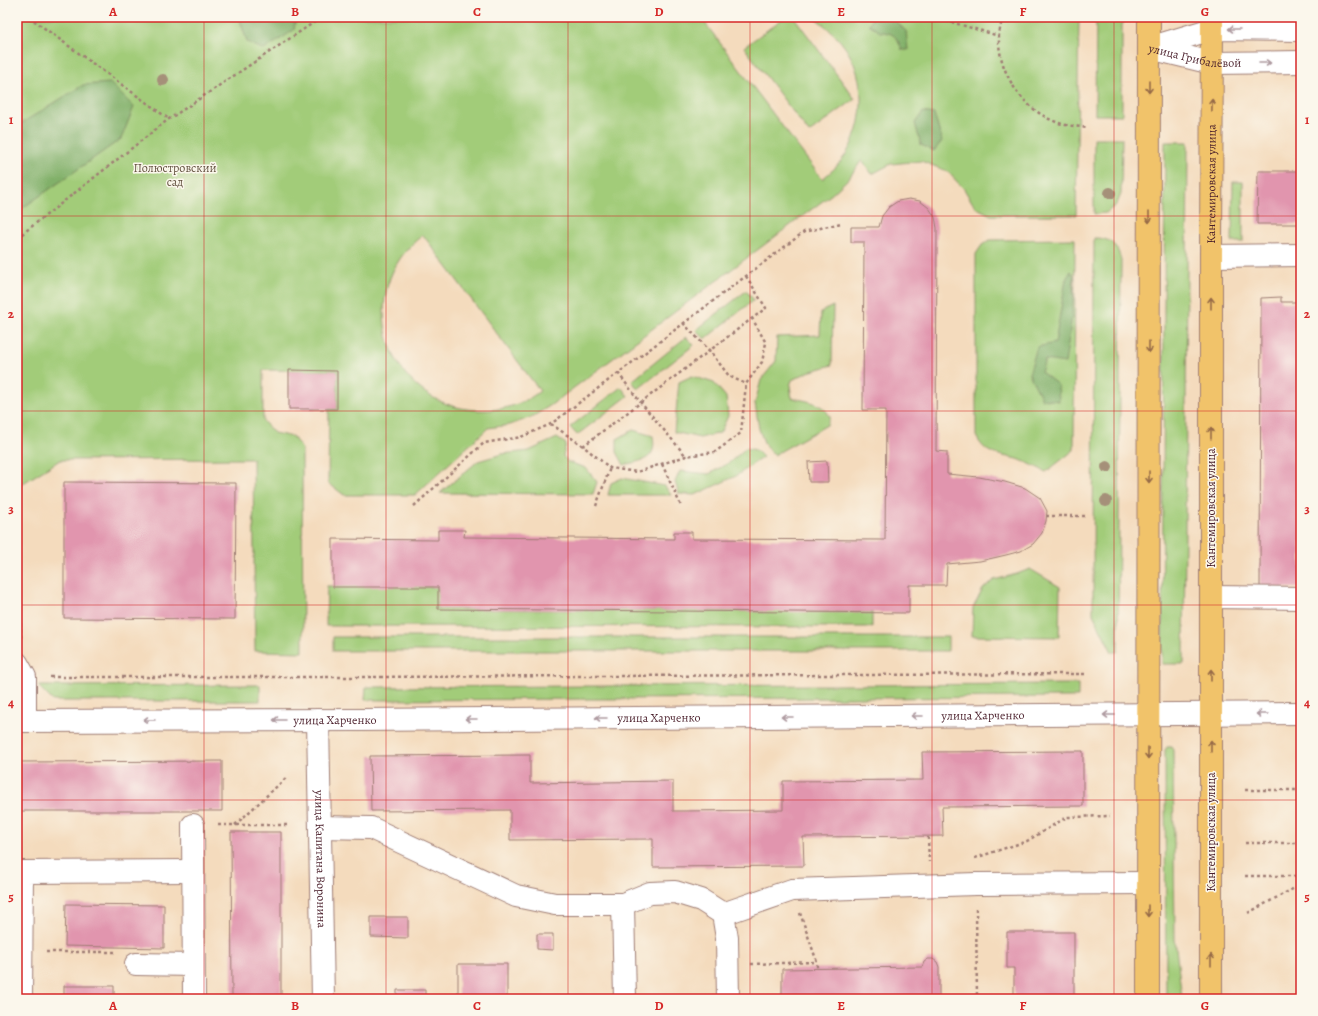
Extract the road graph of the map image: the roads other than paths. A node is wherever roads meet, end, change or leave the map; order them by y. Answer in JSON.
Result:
{"nodes":[{"id":1,"x":1149,"y":17,"type":"edge"},
{"id":2,"x":1212,"y":23,"type":"edge"},
{"id":3,"x":1301,"y":30,"type":"edge"},
{"id":4,"x":1149,"y":48,"type":"junction"},
{"id":5,"x":1301,"y":62,"type":"edge"},
{"id":6,"x":1212,"y":63,"type":"junction"},
{"id":7,"x":1301,"y":255,"type":"edge"},
{"id":8,"x":1211,"y":256,"type":"junction"},
{"id":9,"x":1211,"y":597,"type":"junction"},
{"id":10,"x":1301,"y":598,"type":"edge"},
{"id":11,"x":21,"y":670,"type":"edge"},
{"id":12,"x":1301,"y":713,"type":"edge"},
{"id":13,"x":1148,"y":714,"type":"junction"},
{"id":14,"x":1211,"y":714,"type":"junction"},
{"id":15,"x":318,"y":720,"type":"junction"},
{"id":16,"x":21,"y":721,"type":"edge"},
{"id":17,"x":193,"y":825,"type":"road end"},
{"id":18,"x":320,"y":827,"type":"junction"},
{"id":19,"x":193,"y":871,"type":"junction"},
{"id":20,"x":19,"y":872,"type":"edge"},
{"id":21,"x":1148,"y":883,"type":"junction"},
{"id":22,"x":623,"y":904,"type":"junction"},
{"id":23,"x":723,"y":914,"type":"junction"},
{"id":24,"x":136,"y":964,"type":"road end"},
{"id":25,"x":193,"y":964,"type":"junction"},
{"id":26,"x":22,"y":999,"type":"edge"},
{"id":27,"x":194,"y":999,"type":"edge"},
{"id":28,"x":323,"y":999,"type":"edge"},
{"id":29,"x":625,"y":999,"type":"edge"},
{"id":30,"x":728,"y":999,"type":"edge"},
{"id":31,"x":1148,"y":999,"type":"edge"},
{"id":32,"x":1211,"y":999,"type":"edge"}],
"edges":[{"from":1,"to":4,"type":"main road"},
{"from":3,"to":2,"type":"street","name":"улица Грибалёвой","one_way":true},
{"from":2,"to":4,"type":"street","name":"улица Грибалёвой"},
{"from":2,"to":6,"type":"main road","name":"Кантемировская улица"},
{"from":4,"to":6,"type":"street","name":"улица Грибалёвой"},
{"from":4,"to":13,"type":"main road","one_way":true},
{"from":6,"to":5,"type":"street","name":"улица Грибалёвой","one_way":true},
{"from":8,"to":6,"type":"main road","name":"Кантемировская улица","one_way":true},
{"from":7,"to":8,"type":"street"},
{"from":9,"to":8,"type":"main road","name":"Кантемировская улица","one_way":true},
{"from":9,"to":10,"type":"street"},
{"from":14,"to":9,"type":"main road","name":"Кантемировская улица","one_way":true},
{"from":11,"to":16,"type":"street"},
{"from":12,"to":14,"type":"street","name":"улица Харченко","one_way":true},
{"from":13,"to":14,"type":"street","name":"улица Харченко"},
{"from":13,"to":15,"type":"street","name":"улица Харченко","one_way":true},
{"from":13,"to":21,"type":"main road","one_way":true},
{"from":32,"to":14,"type":"main road","name":"Кантемировская улица","one_way":true},
{"from":15,"to":16,"type":"street","name":"улица Харченко","one_way":true},
{"from":15,"to":18,"type":"street","name":"улица Капитана Воронина"},
{"from":17,"to":19,"type":"street"},
{"from":18,"to":22,"type":"street"},
{"from":18,"to":28,"type":"street","name":"улица Капитана Воронина"},
{"from":19,"to":20,"type":"street"},
{"from":19,"to":25,"type":"street"},
{"from":20,"to":26,"type":"street"},
{"from":21,"to":23,"type":"street"},
{"from":21,"to":31,"type":"main road","one_way":true},
{"from":22,"to":23,"type":"street"},
{"from":22,"to":29,"type":"street"},
{"from":23,"to":30,"type":"street"},
{"from":24,"to":25,"type":"street"},
{"from":25,"to":27,"type":"street"}]}
